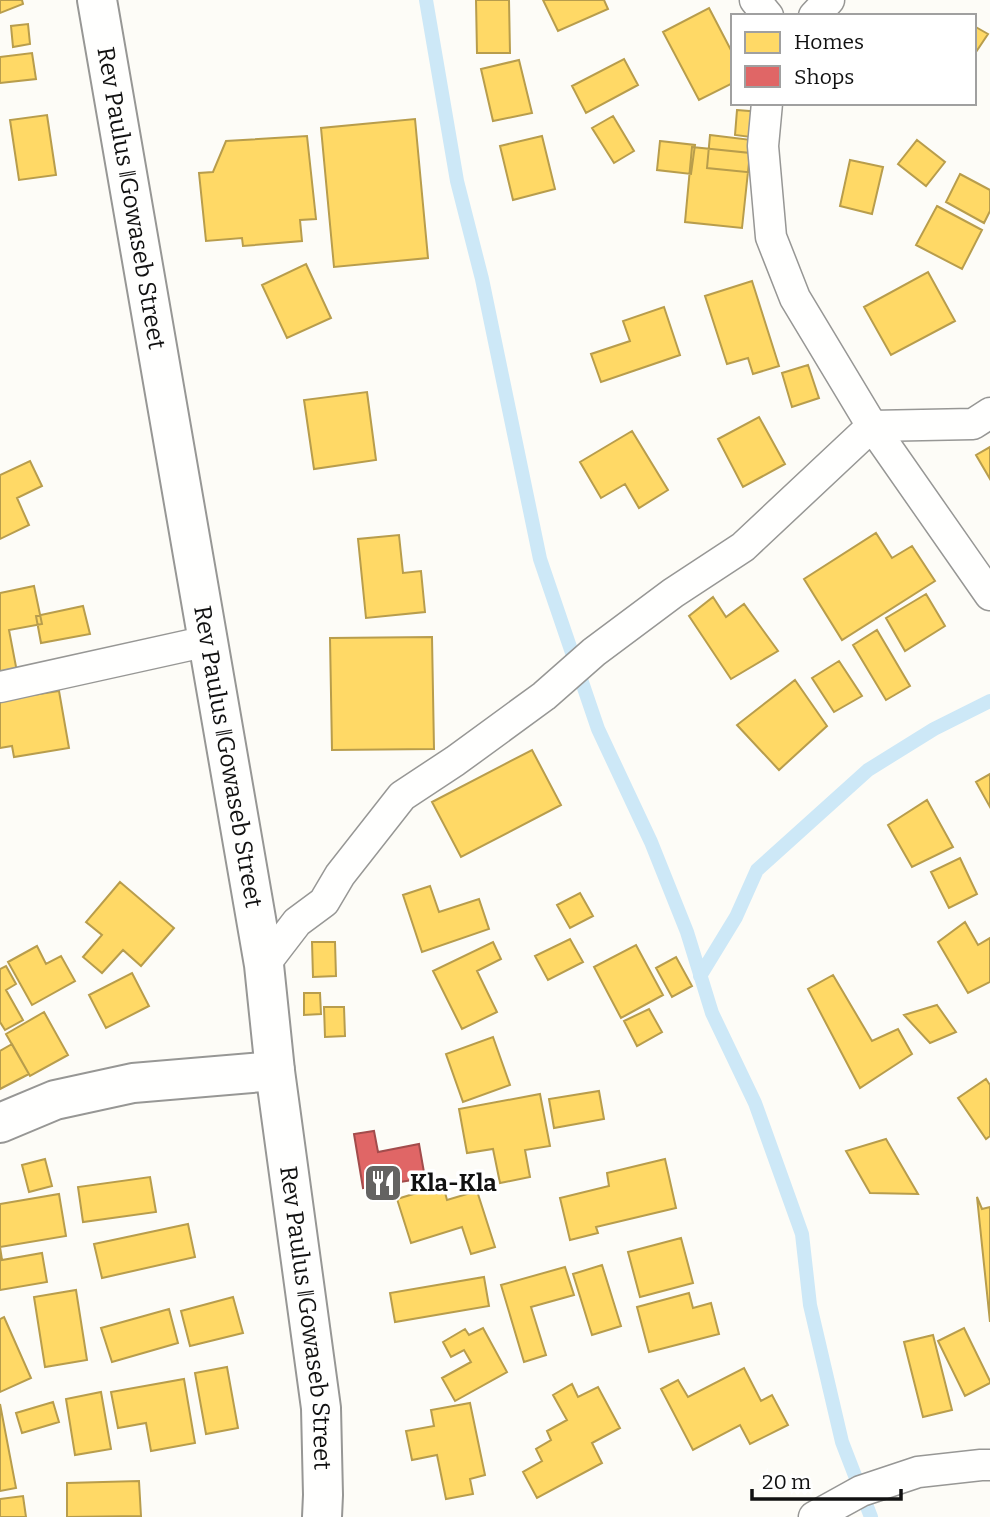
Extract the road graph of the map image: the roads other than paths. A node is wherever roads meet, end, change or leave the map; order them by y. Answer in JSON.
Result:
{"nodes":[{"id":1,"x":97,"y":0,"type":"edge"},
{"id":2,"x":755,"y":0,"type":"edge"},
{"id":3,"x":829,"y":0,"type":"edge"},
{"id":4,"x":766,"y":14,"type":"edge"},
{"id":5,"x":816,"y":14,"type":"edge"},
{"id":6,"x":767,"y":105,"type":"edge"},
{"id":7,"x":990,"y":413,"type":"edge"},
{"id":8,"x":872,"y":426,"type":"junction"},
{"id":9,"x":990,"y":595,"type":"edge"},
{"id":10,"x":208,"y":641,"type":"junction"},
{"id":11,"x":0,"y":687,"type":"edge"},
{"id":12,"x":264,"y":965,"type":"junction"},
{"id":13,"x":275,"y":1071,"type":"junction"},
{"id":14,"x":0,"y":1123,"type":"edge"},
{"id":15,"x":990,"y":1465,"type":"edge"},
{"id":16,"x":321,"y":1517,"type":"edge"},
{"id":17,"x":814,"y":1517,"type":"edge"}],
"edges":[{"from":1,"to":10,"type":"street","name":"Rev Paulus ǁGowaseb Street"},
{"from":2,"to":4,"type":"lane"},
{"from":3,"to":5,"type":"lane"},
{"from":6,"to":8,"type":"lane"},
{"from":7,"to":8,"type":"lane"},
{"from":8,"to":9,"type":"lane"},
{"from":8,"to":12,"type":"lane"},
{"from":10,"to":11,"type":"lane"},
{"from":10,"to":12,"type":"street","name":"Rev Paulus ǁGowaseb Street"},
{"from":12,"to":13,"type":"street","name":"Rev Paulus ǁGowaseb Street"},
{"from":13,"to":14,"type":"street"},
{"from":13,"to":16,"type":"street","name":"Rev Paulus ǁGowaseb Street"},
{"from":15,"to":17,"type":"lane"}]}
